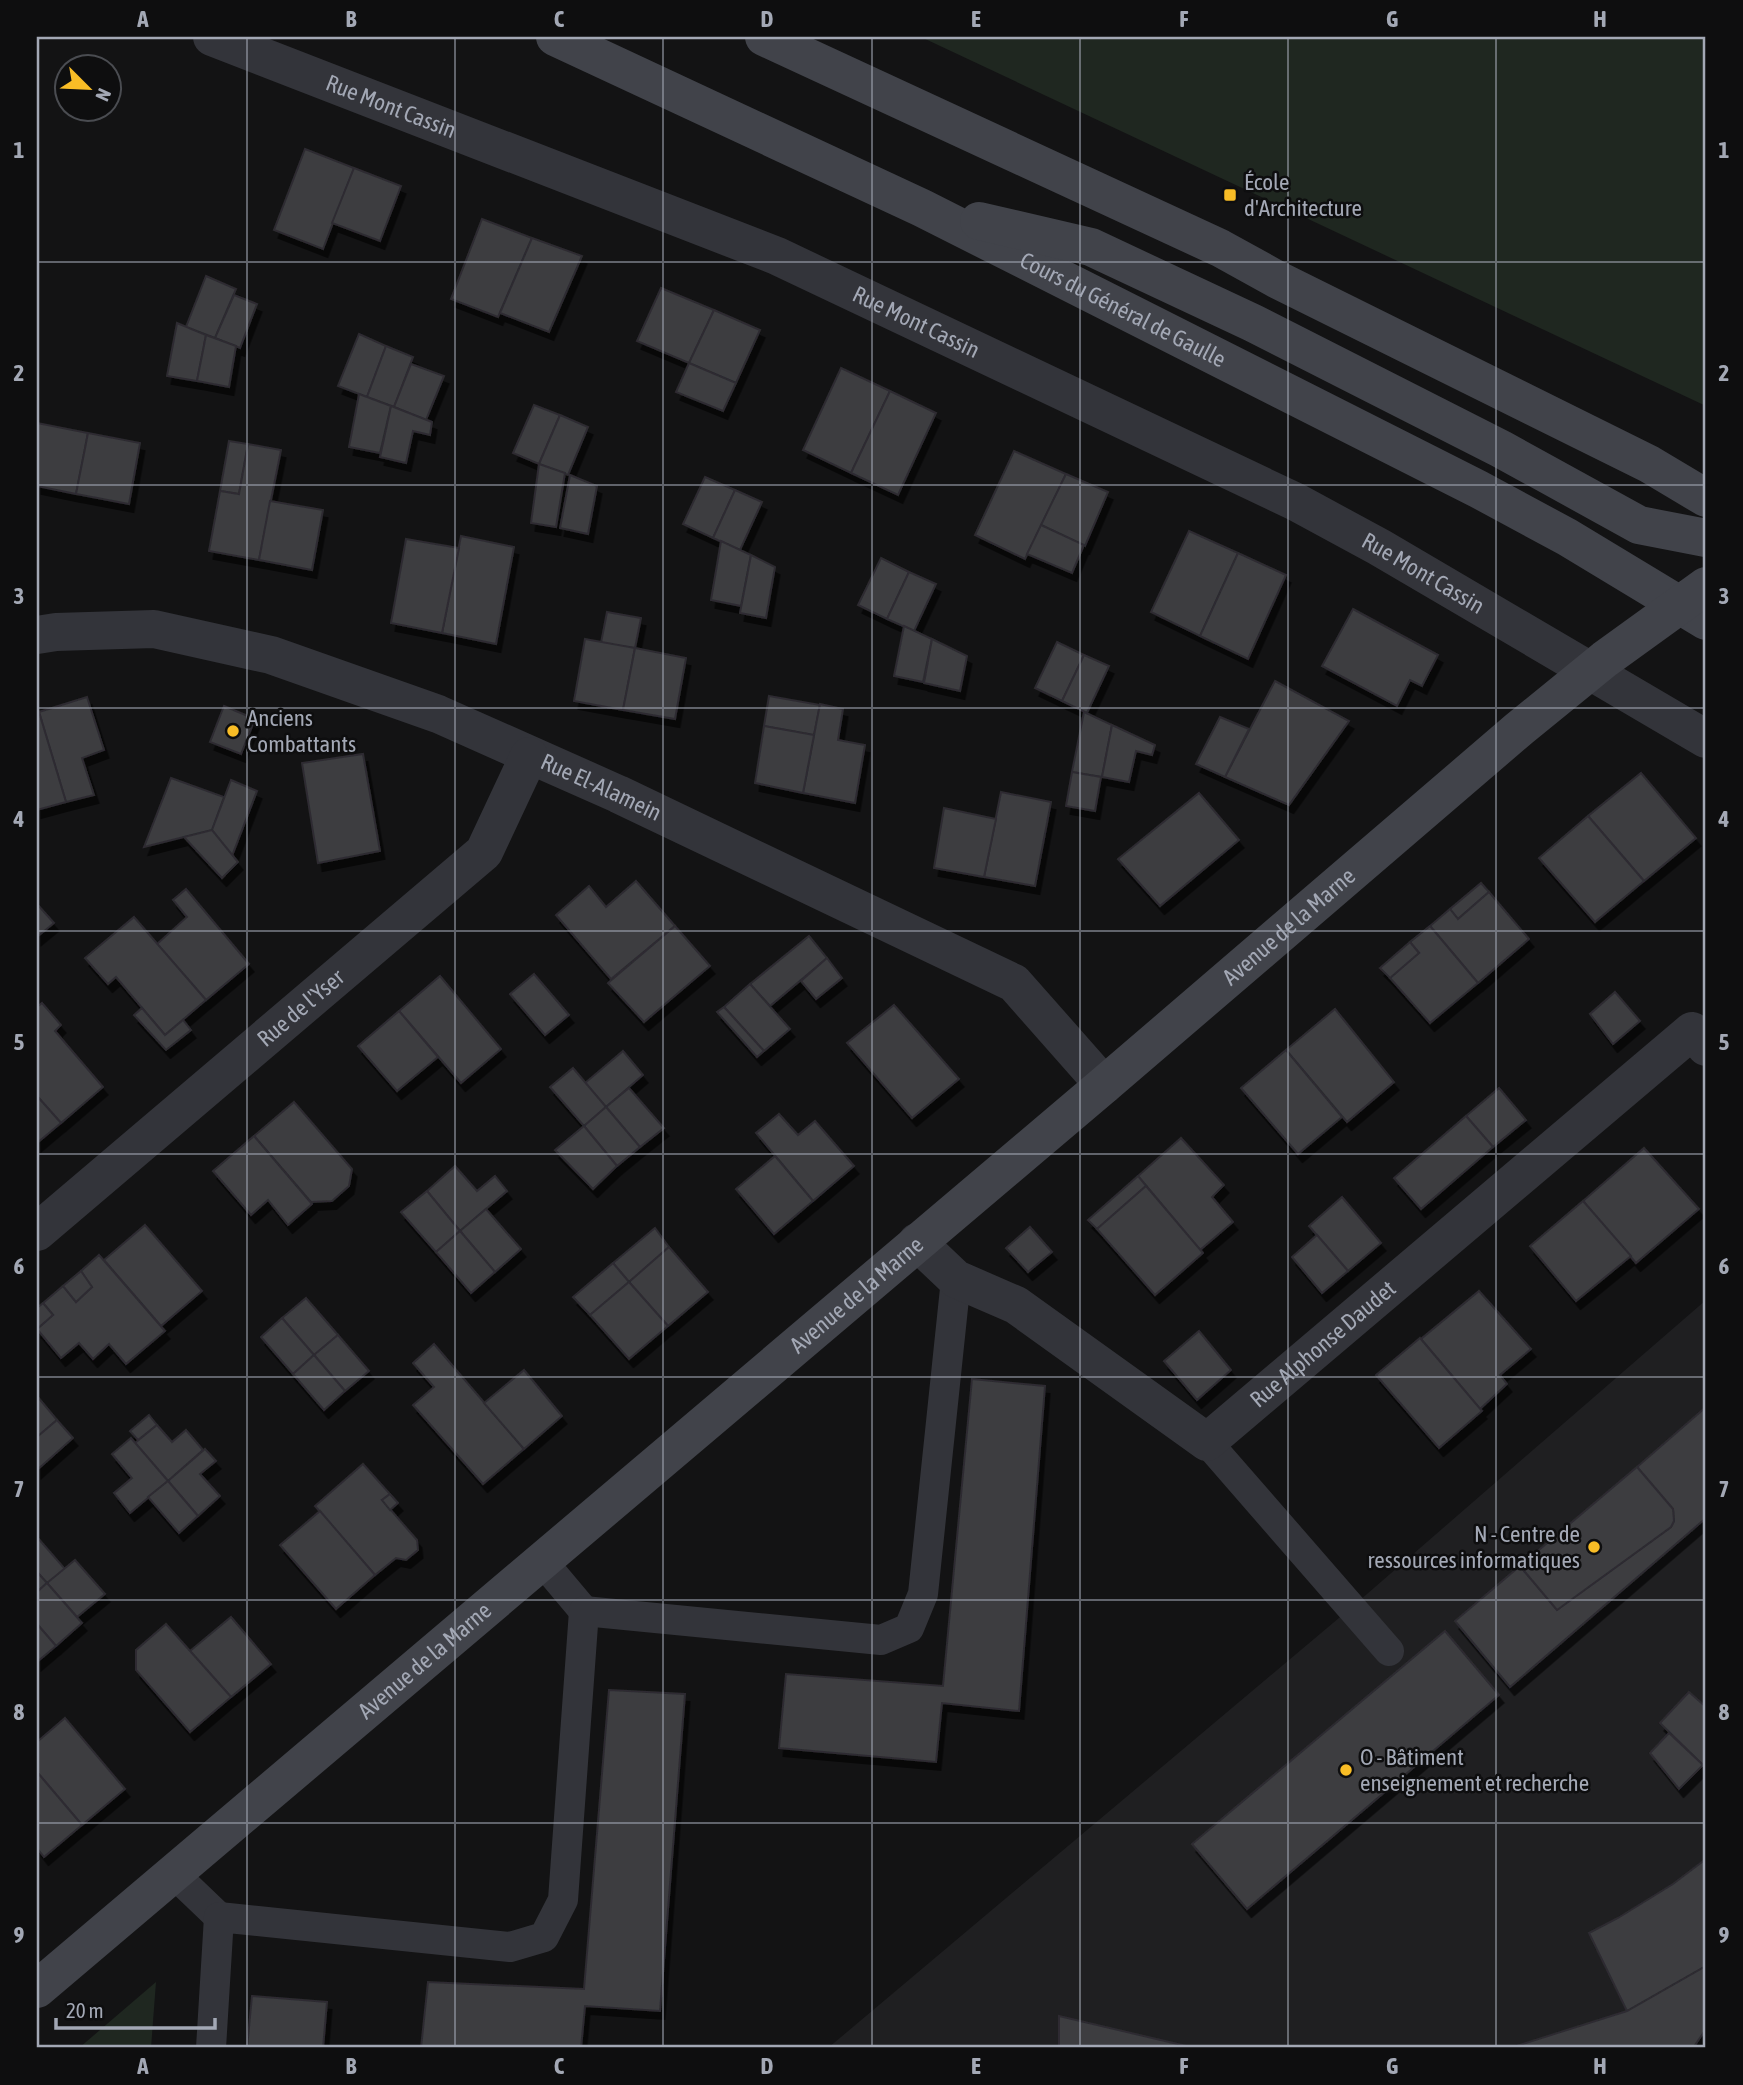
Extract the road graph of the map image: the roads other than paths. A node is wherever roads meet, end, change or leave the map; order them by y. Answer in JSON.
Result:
{"nodes":[{"id":1,"x":212,"y":37,"type":"edge"},
{"id":2,"x":555,"y":37,"type":"edge"},
{"id":3,"x":764,"y":37,"type":"edge"},
{"id":4,"x":922,"y":208,"type":"junction"},
{"id":5,"x":1706,"y":498,"type":"edge"},
{"id":6,"x":1706,"y":538,"type":"edge"},
{"id":7,"x":1699,"y":604,"type":"edge"},
{"id":8,"x":37,"y":635,"type":"edge"},
{"id":9,"x":1591,"y":670,"type":"junction"},
{"id":10,"x":1706,"y":739,"type":"edge"},
{"id":11,"x":529,"y":756,"type":"junction"},
{"id":12,"x":1706,"y":1046,"type":"edge"},
{"id":13,"x":1104,"y":1085,"type":"junction"},
{"id":14,"x":37,"y":1233,"type":"edge"},
{"id":15,"x":917,"y":1242,"type":"junction"},
{"id":16,"x":956,"y":1279,"type":"junction"},
{"id":17,"x":1206,"y":1442,"type":"junction"},
{"id":18,"x":542,"y":1561,"type":"junction"},
{"id":19,"x":584,"y":1611,"type":"junction"},
{"id":20,"x":1390,"y":1651,"type":"dead end"},
{"id":21,"x":173,"y":1874,"type":"junction"},
{"id":22,"x":219,"y":1917,"type":"junction"},
{"id":23,"x":37,"y":1989,"type":"edge"},
{"id":24,"x":211,"y":2048,"type":"edge"}],
"edges":[{"from":1,"to":9,"type":"street","name":"Rue Mont Cassin"},
{"from":2,"to":4,"type":"main road","name":"Cours du Général de Gaulle"},
{"from":3,"to":5,"type":"main road"},
{"from":4,"to":6,"type":"main road"},
{"from":4,"to":7,"type":"main road","name":"Cours du Général de Gaulle"},
{"from":7,"to":9,"type":"main road","name":"Avenue de la Marne"},
{"from":8,"to":11,"type":"street","name":"Rue El-Alamein"},
{"from":9,"to":10,"type":"street","name":"Rue Mont Cassin"},
{"from":9,"to":13,"type":"main road","name":"Avenue de la Marne"},
{"from":11,"to":13,"type":"street","name":"Rue El-Alamein"},
{"from":11,"to":14,"type":"street","name":"Rue de l'Yser"},
{"from":12,"to":17,"type":"street","name":"Rue Alphonse Daudet"},
{"from":13,"to":15,"type":"main road","name":"Avenue de la Marne"},
{"from":15,"to":16,"type":"street"},
{"from":15,"to":18,"type":"main road","name":"Avenue de la Marne"},
{"from":16,"to":17,"type":"street"},
{"from":16,"to":19,"type":"lane"},
{"from":17,"to":20,"type":"lane"},
{"from":18,"to":19,"type":"lane"},
{"from":18,"to":21,"type":"main road","name":"Avenue de la Marne"},
{"from":19,"to":22,"type":"lane"},
{"from":21,"to":22,"type":"lane"},
{"from":21,"to":23,"type":"main road","name":"Avenue de la Marne"},
{"from":22,"to":24,"type":"lane"}]}
